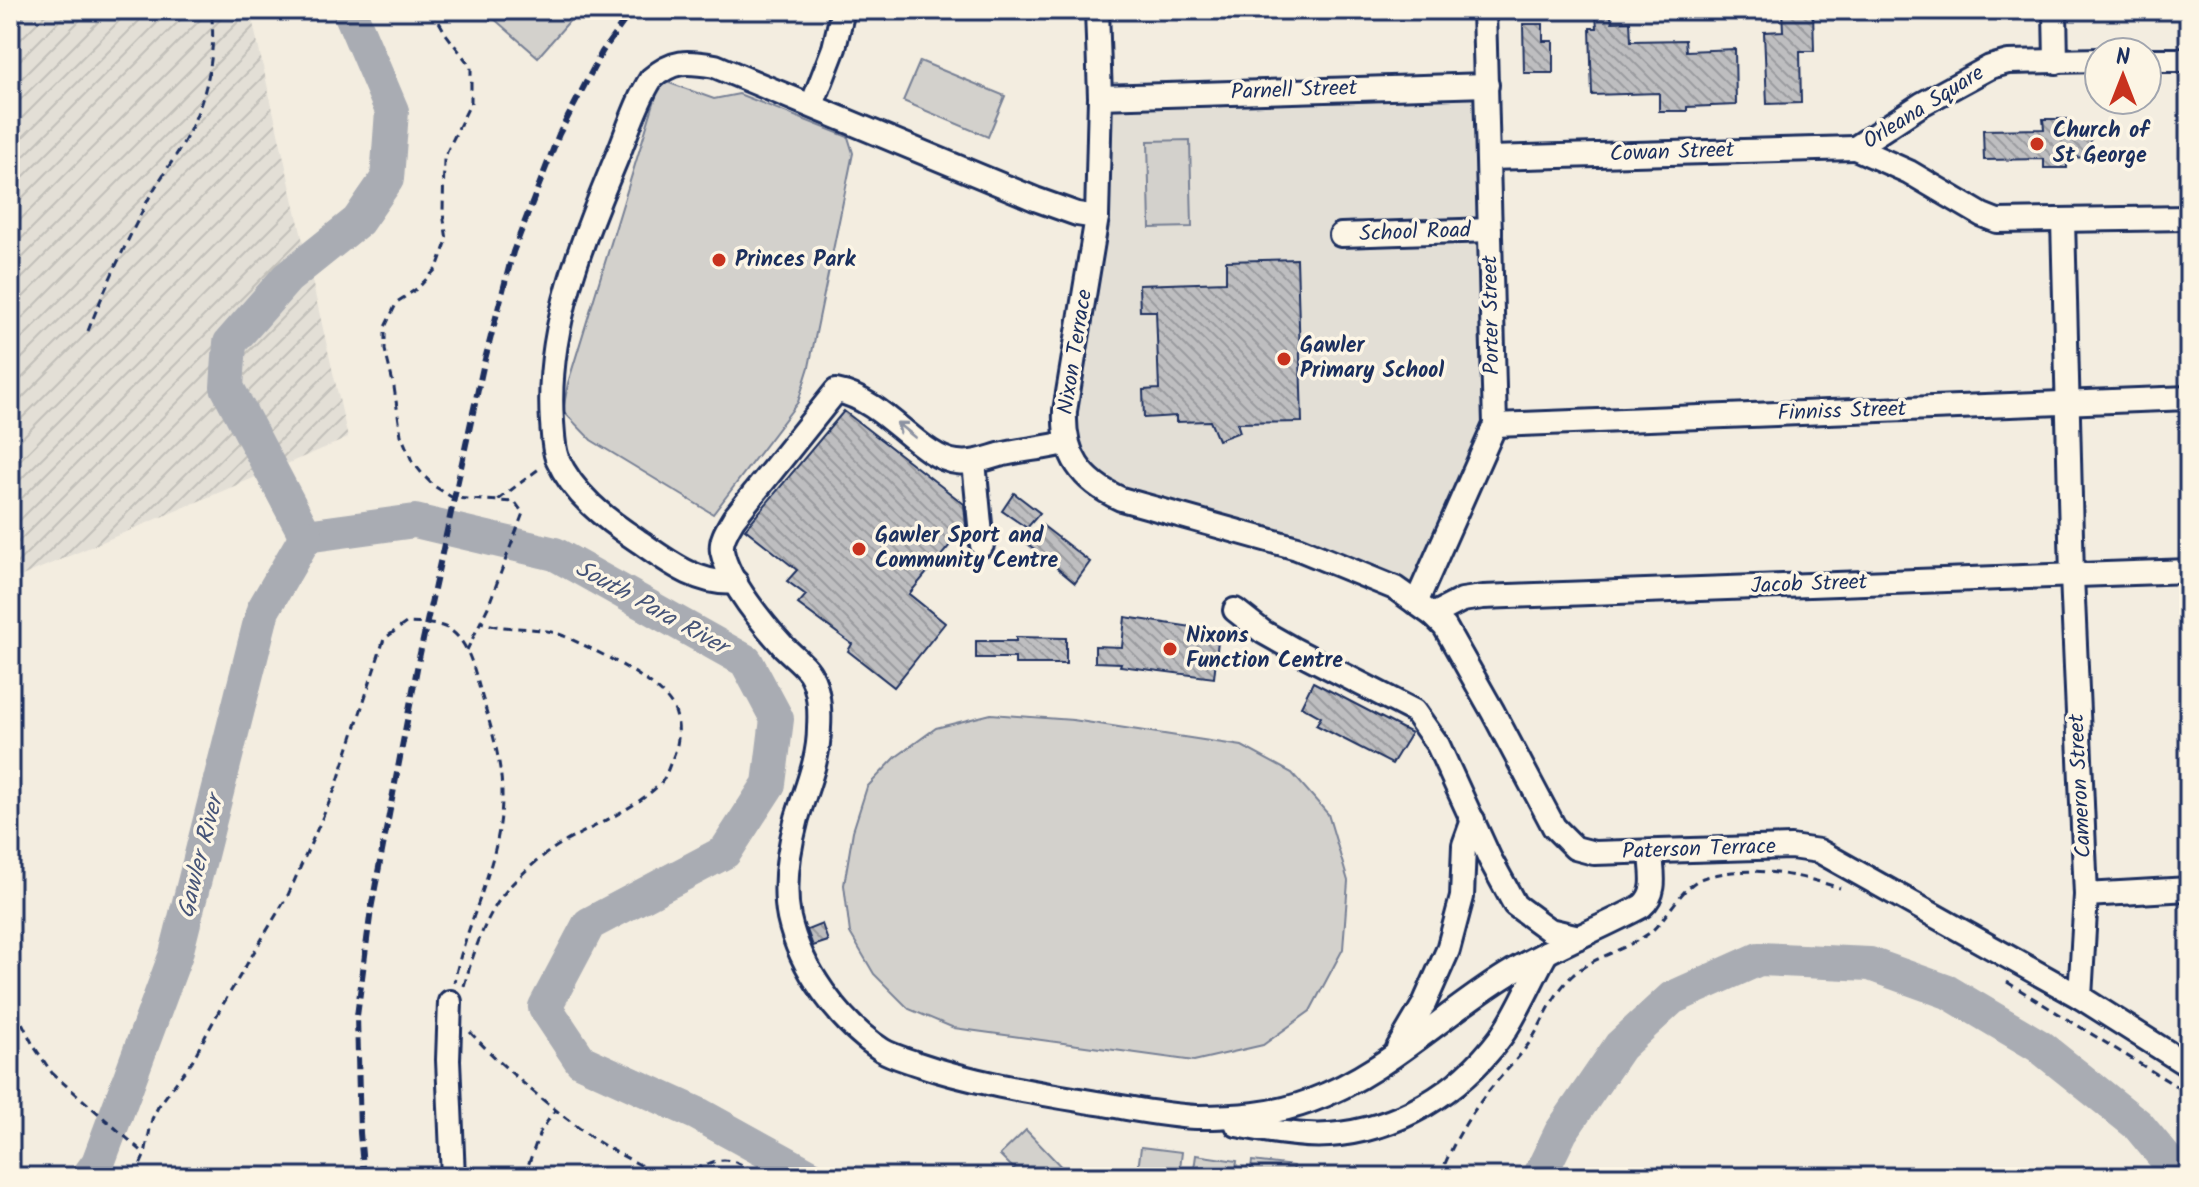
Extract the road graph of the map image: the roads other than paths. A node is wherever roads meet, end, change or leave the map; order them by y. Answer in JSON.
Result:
{"nodes":[{"id":1,"x":843,"y":10,"type":"edge"},
{"id":2,"x":1097,"y":10,"type":"edge"},
{"id":3,"x":1484,"y":10,"type":"edge"},
{"id":4,"x":2055,"y":10,"type":"edge"},
{"id":5,"x":2163,"y":60,"type":"edge"},
{"id":6,"x":2189,"y":60,"type":"edge"},
{"id":7,"x":2083,"y":61,"type":"edge"},
{"id":8,"x":2056,"y":62,"type":"junction"},
{"id":9,"x":1487,"y":85,"type":"junction"},
{"id":10,"x":1100,"y":97,"type":"junction"},
{"id":11,"x":812,"y":105,"type":"junction"},
{"id":12,"x":1855,"y":148,"type":"junction"},
{"id":13,"x":1489,"y":158,"type":"junction"},
{"id":14,"x":1097,"y":217,"type":"junction"},
{"id":15,"x":2189,"y":218,"type":"edge"},
{"id":16,"x":2063,"y":220,"type":"junction"},
{"id":17,"x":1490,"y":230,"type":"junction"},
{"id":18,"x":1341,"y":235,"type":"dead end"},
{"id":19,"x":2189,"y":398,"type":"edge"},
{"id":20,"x":2068,"y":403,"type":"junction"},
{"id":21,"x":1495,"y":425,"type":"junction"},
{"id":22,"x":1066,"y":443,"type":"junction"},
{"id":23,"x":965,"y":462,"type":"junction"},
{"id":24,"x":982,"y":545,"type":"dead end"},
{"id":25,"x":2189,"y":571,"type":"edge"},
{"id":26,"x":2072,"y":576,"type":"junction"},
{"id":27,"x":736,"y":582,"type":"junction"},
{"id":28,"x":1424,"y":609,"type":"junction"},
{"id":29,"x":1235,"y":610,"type":"dead end"},
{"id":30,"x":1473,"y":820,"type":"junction"},
{"id":31,"x":1651,"y":853,"type":"junction"},
{"id":32,"x":2189,"y":889,"type":"edge"},
{"id":33,"x":2086,"y":895,"type":"junction"},
{"id":34,"x":1579,"y":937,"type":"junction"},
{"id":35,"x":1547,"y":951,"type":"junction"},
{"id":36,"x":2080,"y":997,"type":"junction"},
{"id":37,"x":450,"y":1002,"type":"road end"},
{"id":38,"x":1393,"y":1056,"type":"junction"},
{"id":39,"x":2189,"y":1066,"type":"edge"},
{"id":40,"x":1193,"y":1117,"type":"junction"},
{"id":41,"x":453,"y":1177,"type":"edge"}],
"edges":[{"from":1,"to":11,"type":"street"},
{"from":2,"to":10,"type":"street","name":"Nixon Terrace"},
{"from":3,"to":9,"type":"street","name":"Porter Street"},
{"from":4,"to":8,"type":"street"},
{"from":5,"to":6,"type":"street"},
{"from":7,"to":8,"type":"street","name":"Orleana Square"},
{"from":8,"to":12,"type":"street","name":"Orleana Square"},
{"from":9,"to":10,"type":"street","name":"Parnell Street"},
{"from":9,"to":13,"type":"street","name":"Porter Street"},
{"from":10,"to":14,"type":"street","name":"Nixon Terrace"},
{"from":11,"to":14,"type":"street"},
{"from":11,"to":27,"type":"street"},
{"from":12,"to":13,"type":"street","name":"Cowan Street"},
{"from":12,"to":16,"type":"street","name":"Orleana Square"},
{"from":13,"to":17,"type":"street","name":"Porter Street"},
{"from":14,"to":22,"type":"street","name":"Nixon Terrace"},
{"from":15,"to":16,"type":"street","name":"Orleana Square"},
{"from":16,"to":20,"type":"street"},
{"from":17,"to":18,"type":"street","name":"School Road"},
{"from":17,"to":21,"type":"street","name":"Porter Street"},
{"from":19,"to":20,"type":"street","name":"Finniss Street"},
{"from":20,"to":21,"type":"street","name":"Finniss Street"},
{"from":20,"to":26,"type":"street","name":"Cameron Street"},
{"from":21,"to":28,"type":"street","name":"Porter Street"},
{"from":22,"to":23,"type":"street"},
{"from":22,"to":28,"type":"street","name":"Nixon Terrace"},
{"from":23,"to":24,"type":"street"},
{"from":23,"to":27,"type":"street","one_way":true},
{"from":25,"to":26,"type":"street","name":"Jacob Street"},
{"from":26,"to":28,"type":"street","name":"Jacob Street"},
{"from":26,"to":33,"type":"street","name":"Cameron Street"},
{"from":27,"to":40,"type":"street"},
{"from":28,"to":31,"type":"street","name":"Paterson Terrace"},
{"from":29,"to":30,"type":"street"},
{"from":30,"to":34,"type":"street"},
{"from":30,"to":38,"type":"street"},
{"from":31,"to":34,"type":"street"},
{"from":31,"to":36,"type":"street","name":"Paterson Terrace"},
{"from":32,"to":33,"type":"street"},
{"from":33,"to":36,"type":"street","name":"Cameron Street"},
{"from":34,"to":35,"type":"street"},
{"from":35,"to":38,"type":"street"},
{"from":35,"to":40,"type":"street"},
{"from":36,"to":39,"type":"street","name":"Paterson Terrace"},
{"from":37,"to":41,"type":"street"},
{"from":38,"to":40,"type":"street"}]}
